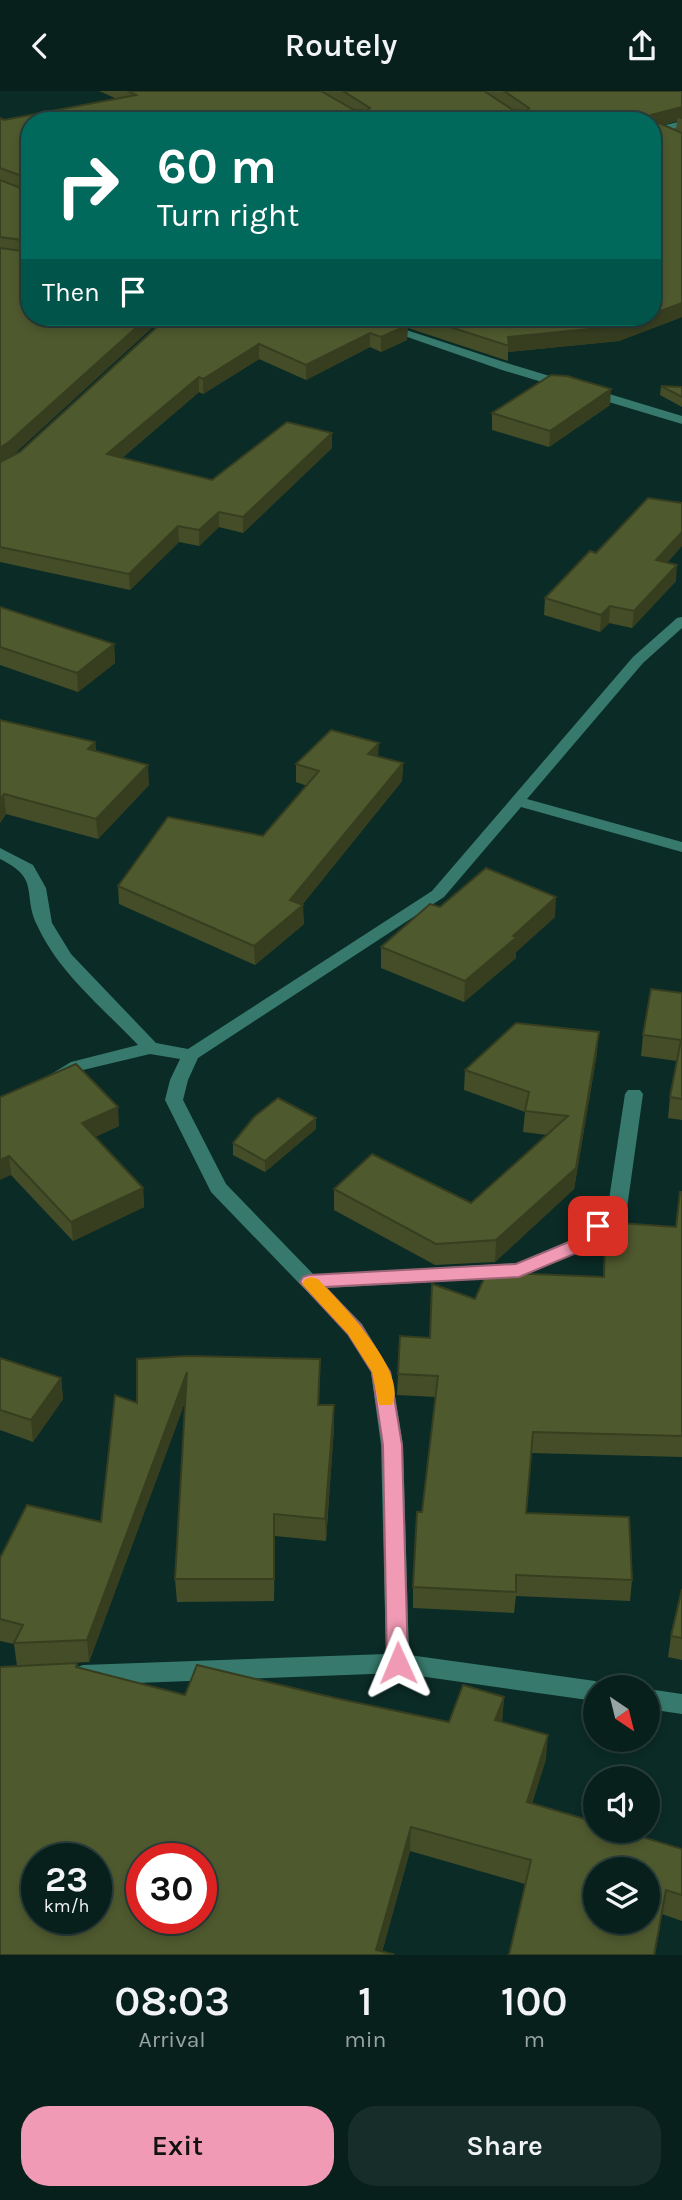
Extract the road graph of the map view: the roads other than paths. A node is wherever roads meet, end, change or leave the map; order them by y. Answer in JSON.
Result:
{"nodes":[{"id":1,"x":682,"y":124,"type":"edge"},
{"id":2,"x":661,"y":130,"type":"edge"},
{"id":3,"x":661,"y":132,"type":"edge"},
{"id":4,"x":671,"y":135,"type":"edge"},
{"id":5,"x":383,"y":326,"type":"edge"},
{"id":6,"x":682,"y":420,"type":"edge"},
{"id":7,"x":682,"y":621,"type":"edge"},
{"id":8,"x":516,"y":801,"type":"junction"},
{"id":9,"x":682,"y":847,"type":"edge"},
{"id":10,"x":0,"y":853,"type":"edge"},
{"id":11,"x":150,"y":1048,"type":"junction"},
{"id":12,"x":191,"y":1055,"type":"junction"},
{"id":13,"x":44,"y":1082,"type":"edge"},
{"id":14,"x":635,"y":1094,"type":"dead end"},
{"id":15,"x":309,"y":1282,"type":"junction"},
{"id":16,"x":398,"y":1663,"type":"junction"},
{"id":17,"x":54,"y":1677,"type":"edge"},
{"id":18,"x":583,"y":1689,"type":"edge"},
{"id":19,"x":660,"y":1701,"type":"edge"},
{"id":20,"x":682,"y":1704,"type":"edge"}],
"edges":[{"from":1,"to":2,"type":"street"},
{"from":3,"to":4,"type":"street"},
{"from":5,"to":6,"type":"street"},
{"from":7,"to":8,"type":"street"},
{"from":8,"to":9,"type":"street"},
{"from":8,"to":12,"type":"street"},
{"from":10,"to":11,"type":"street"},
{"from":11,"to":12,"type":"street"},
{"from":11,"to":13,"type":"street"},
{"from":12,"to":15,"type":"street"},
{"from":14,"to":15,"type":"street"},
{"from":15,"to":16,"type":"street"},
{"from":16,"to":17,"type":"street"},
{"from":16,"to":18,"type":"street"},
{"from":19,"to":20,"type":"street"}]}
